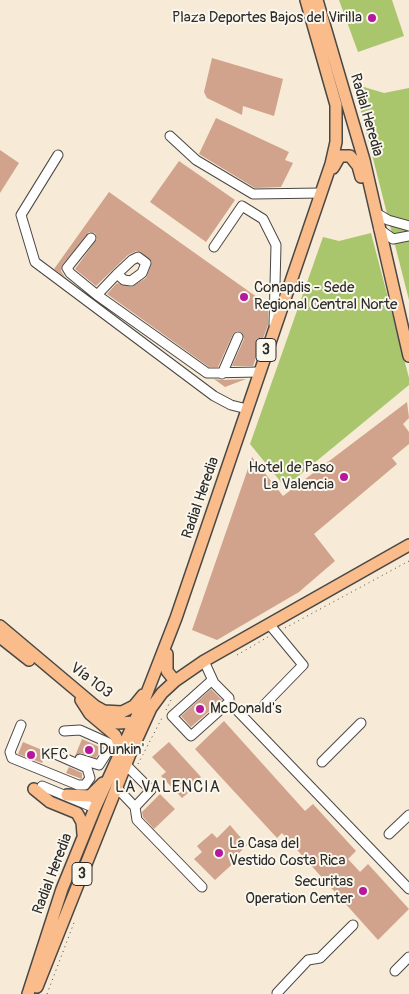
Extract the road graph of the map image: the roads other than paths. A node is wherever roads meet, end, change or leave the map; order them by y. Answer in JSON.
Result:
{"nodes":[{"id":1,"x":306,"y":0,"type":"edge"},
{"id":2,"x":317,"y":0,"type":"edge"},
{"id":3,"x":170,"y":136,"type":"dead end"},
{"id":4,"x":58,"y":155,"type":"dead end"},
{"id":5,"x":322,"y":193,"type":"junction"},
{"id":6,"x":376,"y":213,"type":"junction"},
{"id":7,"x":379,"y":229,"type":"junction"},
{"id":8,"x":409,"y":232,"type":"edge"},
{"id":9,"x":91,"y":238,"type":"dead end"},
{"id":10,"x":214,"y":247,"type":"dead end"},
{"id":11,"x":117,"y":274,"type":"dead end"},
{"id":12,"x":97,"y":295,"type":"junction"},
{"id":13,"x":274,"y":325,"type":"junction"},
{"id":14,"x":238,"y":337,"type":"dead end"},
{"id":15,"x":409,"y":356,"type":"edge"},
{"id":16,"x":409,"y":362,"type":"edge"},
{"id":17,"x":259,"y":372,"type":"junction"},
{"id":18,"x":222,"y":374,"type":"junction"},
{"id":19,"x":247,"y":409,"type":"junction"},
{"id":20,"x":409,"y":545,"type":"edge"},
{"id":21,"x":176,"y":618,"type":"junction"},
{"id":22,"x":0,"y":626,"type":"edge"},
{"id":23,"x":272,"y":629,"type":"junction"},
{"id":24,"x":0,"y":639,"type":"edge"},
{"id":25,"x":204,"y":661,"type":"junction"},
{"id":26,"x":157,"y":667,"type":"junction"},
{"id":27,"x":214,"y":682,"type":"junction"},
{"id":28,"x":175,"y":686,"type":"junction"},
{"id":29,"x":81,"y":700,"type":"junction"},
{"id":30,"x":229,"y":702,"type":"junction"},
{"id":31,"x":265,"y":704,"type":"dead end"},
{"id":32,"x":152,"y":708,"type":"junction"},
{"id":33,"x":135,"y":722,"type":"junction"},
{"id":34,"x":361,"y":723,"type":"dead end"},
{"id":35,"x":21,"y":725,"type":"dead end"},
{"id":36,"x":64,"y":730,"type":"dead end"},
{"id":37,"x":322,"y":762,"type":"dead end"},
{"id":38,"x":126,"y":765,"type":"junction"},
{"id":39,"x":113,"y":769,"type":"junction"},
{"id":40,"x":38,"y":787,"type":"joint"},
{"id":41,"x":116,"y":787,"type":"junction"},
{"id":42,"x":66,"y":795,"type":"junction"},
{"id":43,"x":95,"y":808,"type":"junction"},
{"id":44,"x":134,"y":808,"type":"junction"},
{"id":45,"x":409,"y":815,"type":"edge"},
{"id":46,"x":389,"y":834,"type":"dead end"},
{"id":47,"x":82,"y":840,"type":"junction"},
{"id":48,"x":202,"y":887,"type":"dead end"},
{"id":49,"x":409,"y":890,"type":"edge"},
{"id":50,"x":353,"y":925,"type":"dead end"},
{"id":51,"x":409,"y":957,"type":"edge"},
{"id":52,"x":395,"y":971,"type":"dead end"},
{"id":53,"x":42,"y":976,"type":"junction"},
{"id":54,"x":276,"y":993,"type":"dead end"},
{"id":55,"x":28,"y":994,"type":"edge"},
{"id":56,"x":35,"y":994,"type":"edge"}],
"edges":[{"from":1,"to":5,"type":"main road","name":"Radial Heredia","number":"3"},
{"from":2,"to":6,"type":"main road","name":"Radial Heredia"},
{"from":3,"to":5,"type":"lane"},
{"from":4,"to":19,"type":"lane"},
{"from":5,"to":13,"type":"main road","name":"Radial Heredia","number":"3"},
{"from":5,"to":16,"type":"main road"},
{"from":6,"to":7,"type":"main road","name":"Radial Heredia"},
{"from":6,"to":8,"type":"lane"},
{"from":7,"to":8,"type":"lane"},
{"from":7,"to":15,"type":"main road","name":"Radial Heredia"},
{"from":9,"to":12,"type":"lane"},
{"from":10,"to":13,"type":"lane"},
{"from":11,"to":12,"type":"lane"},
{"from":12,"to":18,"type":"lane"},
{"from":13,"to":17,"type":"main road","name":"Radial Heredia","number":"3"},
{"from":14,"to":18,"type":"lane"},
{"from":17,"to":18,"type":"lane"},
{"from":17,"to":19,"type":"main road","name":"Radial Heredia","number":"3"},
{"from":19,"to":21,"type":"main road","name":"Radial Heredia","number":"3"},
{"from":20,"to":23,"type":"main road","name":"Radial Heredia","number":"3"},
{"from":21,"to":26,"type":"main road","name":"Radial Heredia","number":"3"},
{"from":21,"to":28,"type":"main road"},
{"from":22,"to":26,"type":"main road","name":"Vía 103"},
{"from":23,"to":25,"type":"main road","name":"Radial Heredia","number":"3"},
{"from":23,"to":31,"type":"lane"},
{"from":24,"to":29,"type":"main road","name":"Vía 103"},
{"from":25,"to":27,"type":"lane"},
{"from":25,"to":28,"type":"main road","name":"Radial Heredia","number":"3"},
{"from":26,"to":33,"type":"main road","name":"Radial Heredia","number":"3"},
{"from":27,"to":30,"type":"lane"},
{"from":27,"to":30,"type":"lane"},
{"from":28,"to":32,"type":"main road","name":"Radial Heredia","number":"3"},
{"from":29,"to":33,"type":"main road"},
{"from":29,"to":38,"type":"main road"},
{"from":30,"to":49,"type":"lane"},
{"from":32,"to":33,"type":"main road"},
{"from":32,"to":38,"type":"main road","name":"Radial Heredia","number":"3"},
{"from":33,"to":38,"type":"main road","name":"Radial Heredia","number":"3"},
{"from":34,"to":37,"type":"lane"},
{"from":35,"to":36,"type":"lane"},
{"from":38,"to":39,"type":"main road","name":"Radial Heredia","number":"3"},
{"from":38,"to":41,"type":"main road","name":"Radial Heredia","number":"3"},
{"from":38,"to":44,"type":"lane"},
{"from":39,"to":42,"type":"main road"},
{"from":39,"to":43,"type":"main road","name":"Radial Heredia","number":"3"},
{"from":40,"to":42,"type":"lane"},
{"from":40,"to":47,"type":"main road"},
{"from":41,"to":44,"type":"lane"},
{"from":41,"to":53,"type":"main road","name":"Radial Heredia","number":"3"},
{"from":42,"to":43,"type":"lane"},
{"from":43,"to":47,"type":"main road","name":"Radial Heredia","number":"3"},
{"from":43,"to":53,"type":"main road"},
{"from":44,"to":48,"type":"lane"},
{"from":45,"to":46,"type":"lane"},
{"from":47,"to":55,"type":"main road","name":"Radial Heredia","number":"3"},
{"from":50,"to":54,"type":"lane"},
{"from":51,"to":52,"type":"lane"},
{"from":53,"to":56,"type":"main road","name":"Radial Heredia","number":"3"}]}
